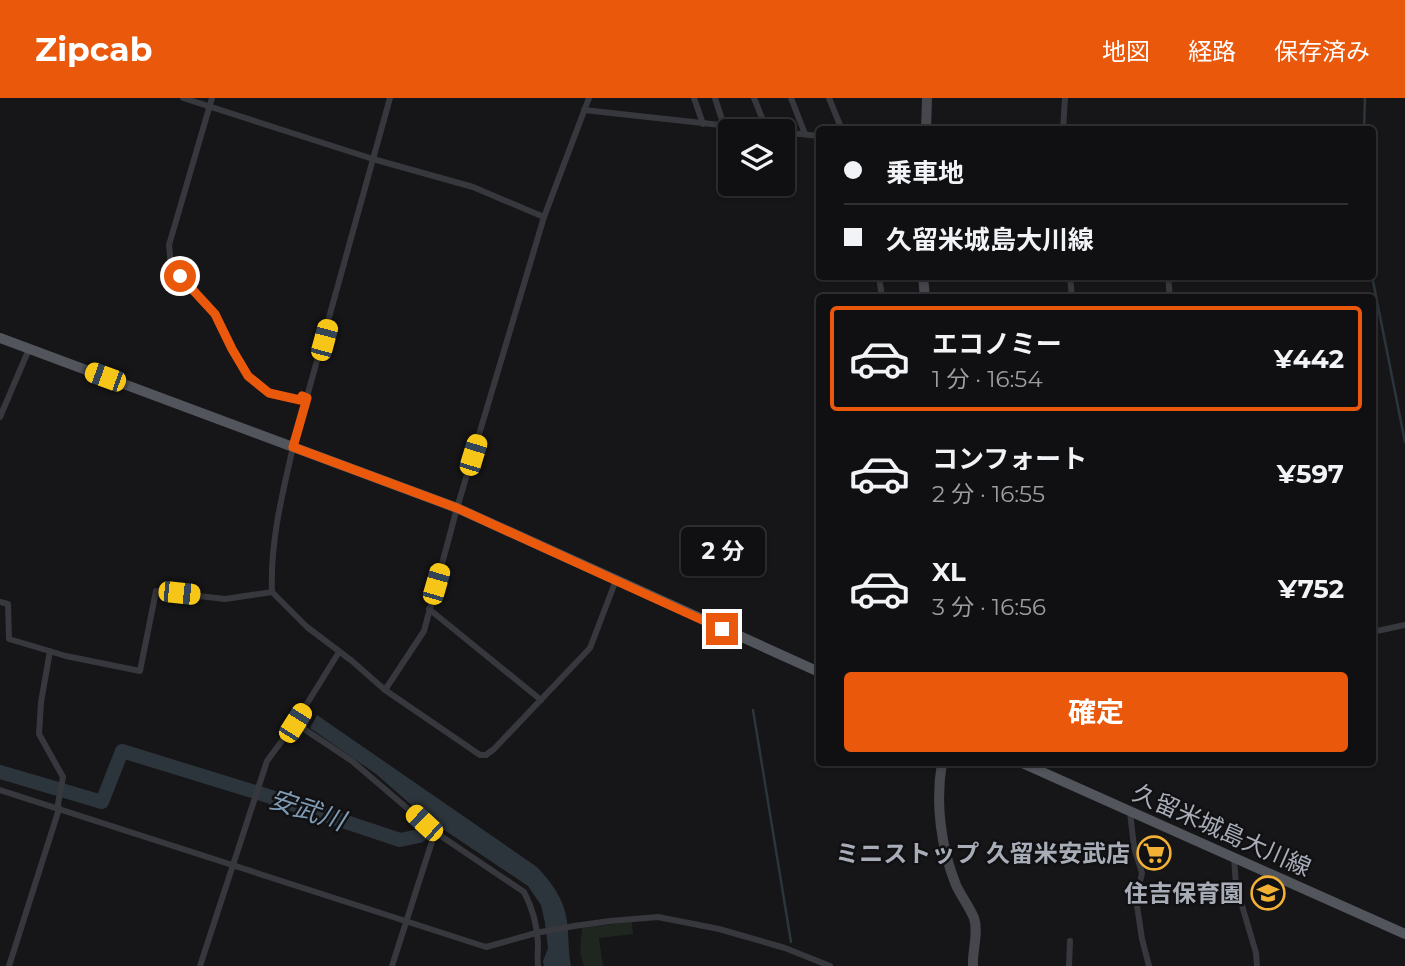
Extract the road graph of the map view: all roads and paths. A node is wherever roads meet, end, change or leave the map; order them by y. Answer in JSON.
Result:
{"nodes":[{"id":1,"x":183,"y":98,"type":"edge"},
{"id":2,"x":212,"y":98,"type":"edge"},
{"id":3,"x":390,"y":98,"type":"edge"},
{"id":4,"x":589,"y":98,"type":"edge"},
{"id":5,"x":694,"y":98,"type":"edge"},
{"id":6,"x":715,"y":98,"type":"edge"},
{"id":7,"x":754,"y":98,"type":"edge"},
{"id":8,"x":791,"y":98,"type":"edge"},
{"id":9,"x":829,"y":98,"type":"edge"},
{"id":10,"x":927,"y":98,"type":"edge"},
{"id":11,"x":1065,"y":98,"type":"edge"},
{"id":12,"x":193,"y":99,"type":"edge"},
{"id":13,"x":209,"y":106,"type":"junction"},
{"id":14,"x":584,"y":110,"type":"junction"},
{"id":15,"x":722,"y":119,"type":"edge"},
{"id":16,"x":762,"y":119,"type":"edge"},
{"id":17,"x":703,"y":124,"type":"junction"},
{"id":18,"x":718,"y":125,"type":"edge"},
{"id":19,"x":840,"y":126,"type":"edge"},
{"id":20,"x":926,"y":126,"type":"edge"},
{"id":21,"x":1063,"y":126,"type":"edge"},
{"id":22,"x":795,"y":133,"type":"edge"},
{"id":23,"x":805,"y":134,"type":"junction"},
{"id":24,"x":816,"y":136,"type":"edge"},
{"id":25,"x":373,"y":159,"type":"junction"},
{"id":26,"x":544,"y":217,"type":"junction"},
{"id":27,"x":0,"y":338,"type":"edge"},
{"id":28,"x":29,"y":349,"type":"junction"},
{"id":29,"x":307,"y":398,"type":"junction"},
{"id":30,"x":0,"y":416,"type":"edge"},
{"id":31,"x":293,"y":447,"type":"junction"},
{"id":32,"x":457,"y":508,"type":"junction"},
{"id":33,"x":617,"y":580,"type":"junction"},
{"id":34,"x":272,"y":592,"type":"junction"},
{"id":35,"x":0,"y":602,"type":"edge"},
{"id":36,"x":429,"y":609,"type":"junction"},
{"id":37,"x":1405,"y":625,"type":"edge"},
{"id":38,"x":1376,"y":631,"type":"edge"},
{"id":39,"x":50,"y":651,"type":"junction"},
{"id":40,"x":339,"y":652,"type":"junction"},
{"id":41,"x":816,"y":671,"type":"edge"},
{"id":42,"x":385,"y":690,"type":"junction"},
{"id":43,"x":541,"y":700,"type":"junction"},
{"id":44,"x":295,"y":723,"type":"junction"},
{"id":45,"x":942,"y":766,"type":"edge"},
{"id":46,"x":1045,"y":769,"type":"edge"},
{"id":47,"x":0,"y":790,"type":"edge"},
{"id":48,"x":58,"y":806,"type":"junction"},
{"id":49,"x":1130,"y":812,"type":"junction"},
{"id":50,"x":435,"y":832,"type":"junction"},
{"id":51,"x":1234,"y":858,"type":"junction"},
{"id":52,"x":232,"y":866,"type":"junction"},
{"id":53,"x":405,"y":922,"type":"junction"},
{"id":54,"x":538,"y":933,"type":"junction"},
{"id":55,"x":1405,"y":934,"type":"edge"},
{"id":56,"x":1070,"y":941,"type":"dead end"},
{"id":57,"x":9,"y":966,"type":"edge"},
{"id":58,"x":200,"y":966,"type":"edge"},
{"id":59,"x":392,"y":966,"type":"edge"},
{"id":60,"x":538,"y":966,"type":"edge"},
{"id":61,"x":830,"y":966,"type":"edge"},
{"id":62,"x":973,"y":966,"type":"edge"},
{"id":63,"x":1069,"y":966,"type":"edge"},
{"id":64,"x":1149,"y":966,"type":"edge"},
{"id":65,"x":1257,"y":966,"type":"edge"}],
"edges":[{"from":1,"to":12,"type":"street"},
{"from":2,"to":13,"type":"street"},
{"from":3,"to":25,"type":"street"},
{"from":4,"to":14,"type":"street"},
{"from":5,"to":17,"type":"street"},
{"from":6,"to":15,"type":"street"},
{"from":7,"to":16,"type":"street"},
{"from":8,"to":23,"type":"street"},
{"from":9,"to":19,"type":"street"},
{"from":10,"to":20,"type":"main road"},
{"from":11,"to":21,"type":"street"},
{"from":12,"to":13,"type":"street"},
{"from":13,"to":25,"type":"street"},
{"from":13,"to":29,"type":"street"},
{"from":14,"to":17,"type":"street"},
{"from":14,"to":26,"type":"street"},
{"from":17,"to":18,"type":"street"},
{"from":22,"to":23,"type":"street"},
{"from":23,"to":24,"type":"street"},
{"from":25,"to":26,"type":"street"},
{"from":25,"to":29,"type":"street"},
{"from":26,"to":32,"type":"street"},
{"from":27,"to":28,"type":"main road"},
{"from":28,"to":30,"type":"street"},
{"from":28,"to":31,"type":"main road"},
{"from":29,"to":31,"type":"street"},
{"from":31,"to":32,"type":"main road"},
{"from":31,"to":34,"type":"street"},
{"from":32,"to":33,"type":"main road"},
{"from":32,"to":36,"type":"street"},
{"from":33,"to":41,"type":"main road"},
{"from":33,"to":43,"type":"street"},
{"from":34,"to":39,"type":"street"},
{"from":34,"to":40,"type":"street"},
{"from":35,"to":39,"type":"street"},
{"from":36,"to":42,"type":"street"},
{"from":36,"to":43,"type":"street"},
{"from":37,"to":38,"type":"street"},
{"from":39,"to":48,"type":"street"},
{"from":40,"to":42,"type":"street"},
{"from":40,"to":44,"type":"street"},
{"from":42,"to":43,"type":"street"},
{"from":44,"to":50,"type":"street"},
{"from":44,"to":52,"type":"street"},
{"from":45,"to":62,"type":"main road"},
{"from":46,"to":49,"type":"main road","name":"久留米城島大川線"},
{"from":47,"to":48,"type":"street"},
{"from":48,"to":52,"type":"street"},
{"from":48,"to":57,"type":"street"},
{"from":49,"to":51,"type":"main road","name":"久留米城島大川線"},
{"from":49,"to":64,"type":"street"},
{"from":50,"to":53,"type":"street"},
{"from":50,"to":54,"type":"street"},
{"from":51,"to":55,"type":"main road","name":"久留米城島大川線"},
{"from":51,"to":65,"type":"street"},
{"from":52,"to":53,"type":"street"},
{"from":52,"to":58,"type":"street"},
{"from":53,"to":54,"type":"street"},
{"from":53,"to":59,"type":"street"},
{"from":54,"to":60,"type":"street"},
{"from":54,"to":61,"type":"street"},
{"from":56,"to":63,"type":"street"}]}
